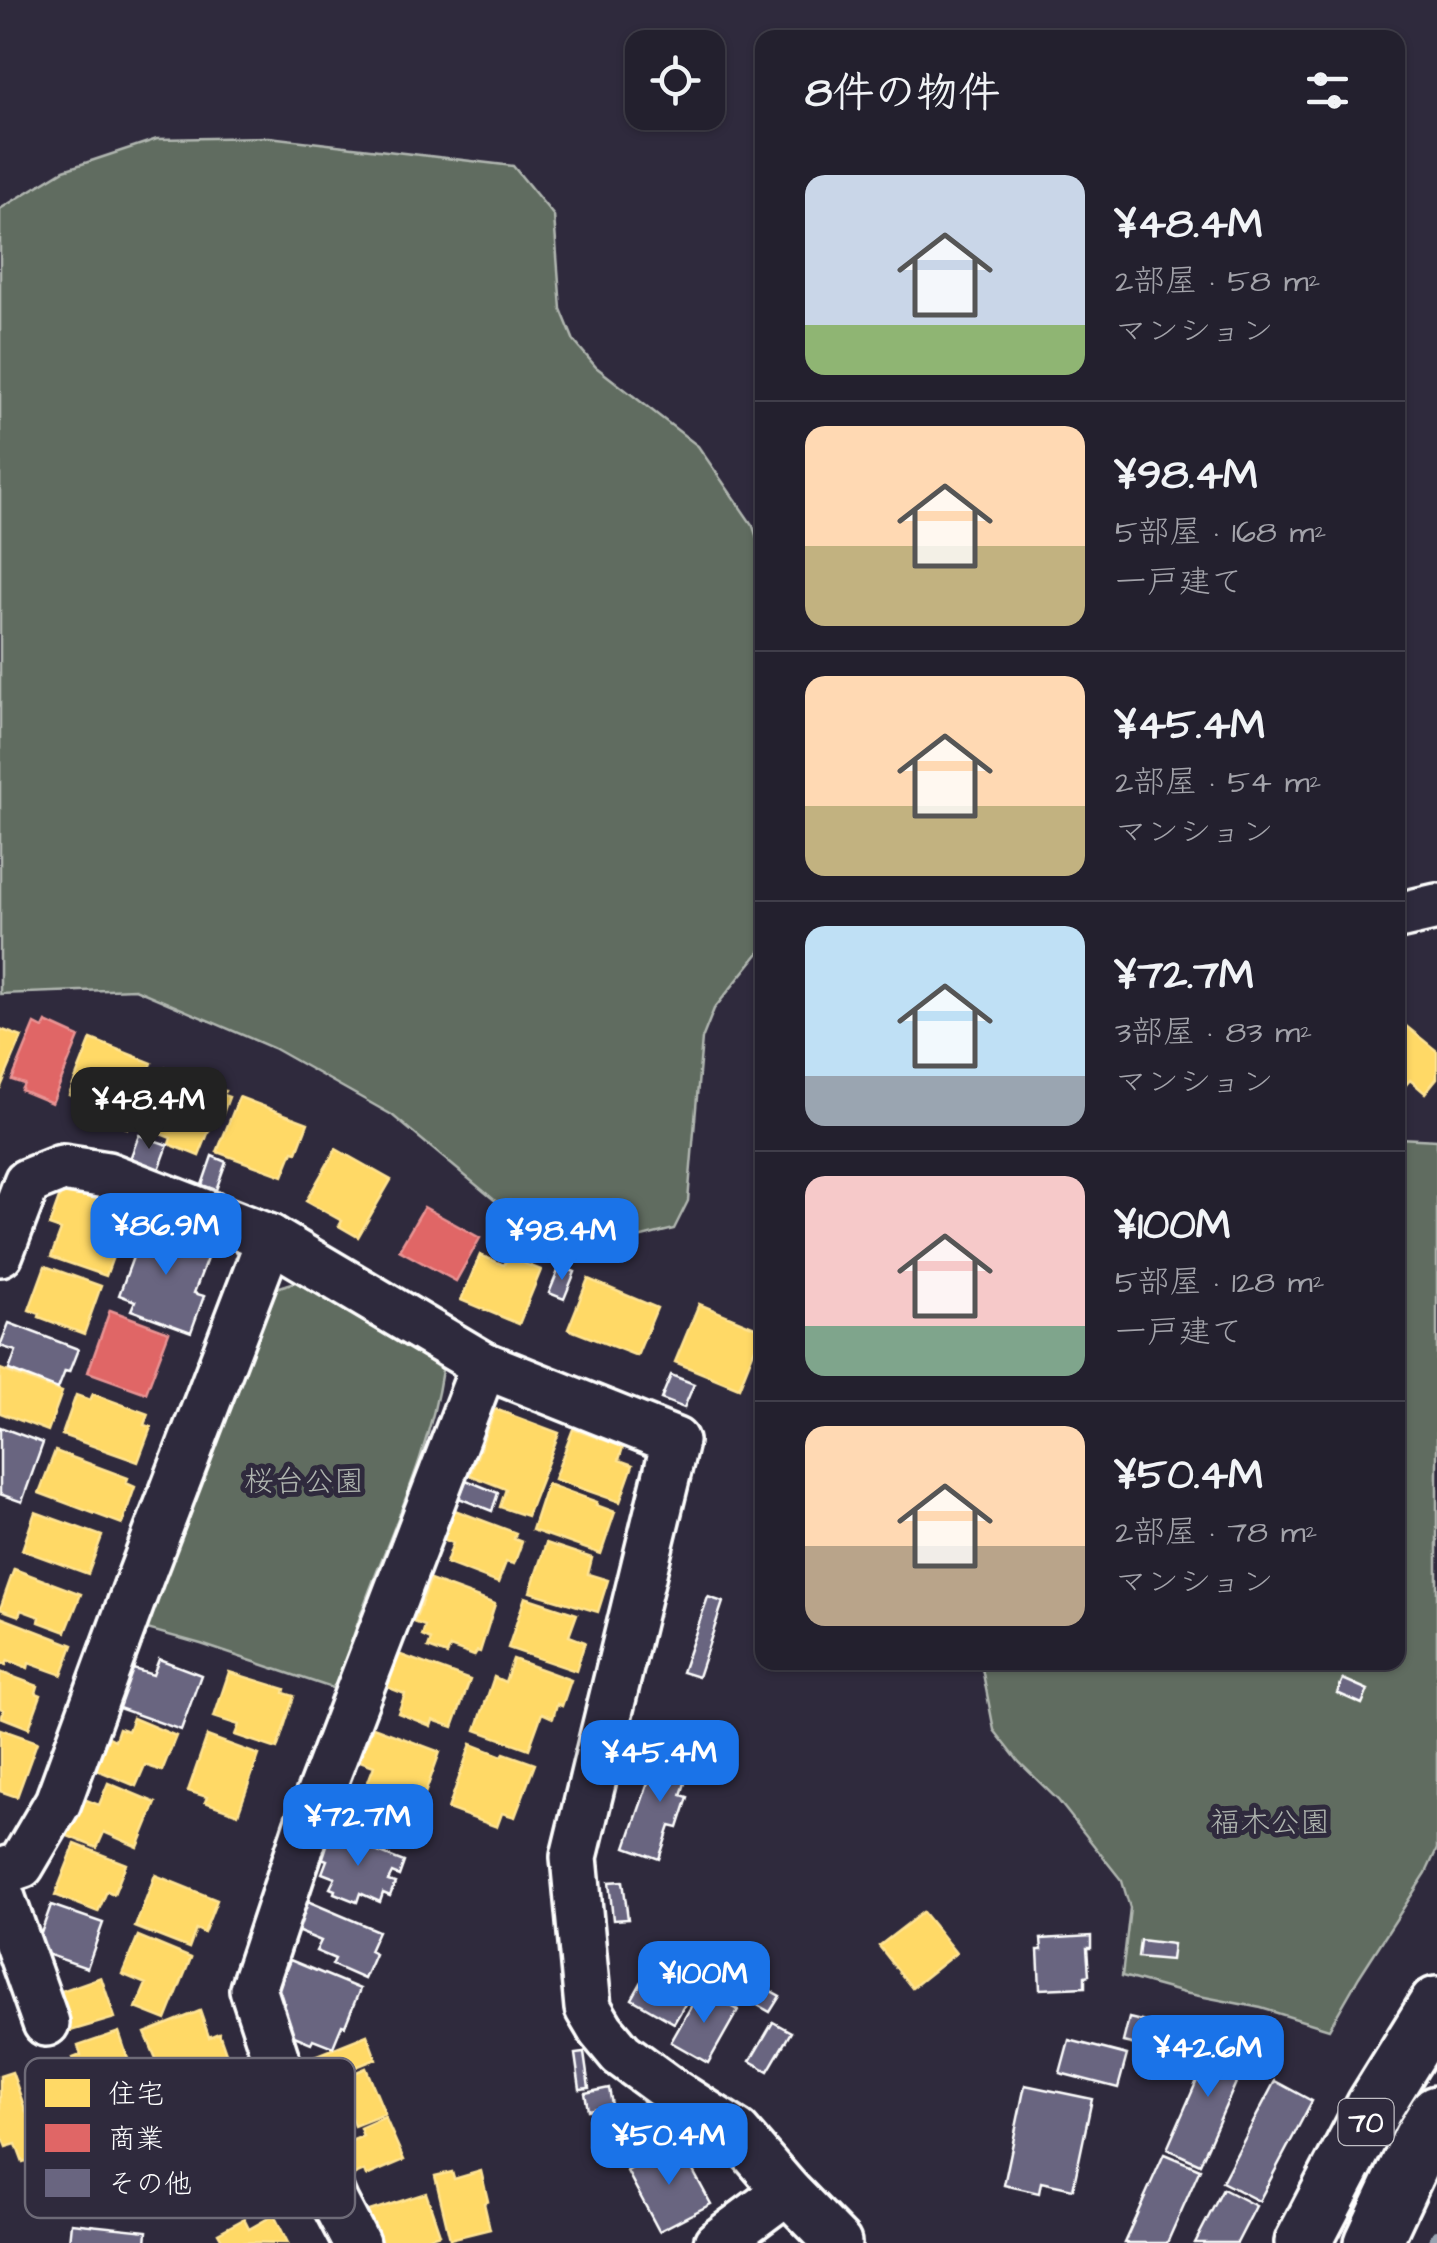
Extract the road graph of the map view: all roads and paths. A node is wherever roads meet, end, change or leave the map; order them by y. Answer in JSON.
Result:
{"nodes":[{"id":1,"x":1437,"y":907,"type":"edge"},
{"id":2,"x":1405,"y":914,"type":"edge"},
{"id":3,"x":270,"y":1238,"type":"junction"},
{"id":4,"x":0,"y":1253,"type":"edge"},
{"id":5,"x":484,"y":1365,"type":"junction"},
{"id":6,"x":0,"y":1872,"type":"edge"},
{"id":7,"x":0,"y":1893,"type":"edge"},
{"id":8,"x":1437,"y":2005,"type":"edge"},
{"id":9,"x":46,"y":2023,"type":"dead end"},
{"id":10,"x":276,"y":2058,"type":"edge"},
{"id":11,"x":1374,"y":2106,"type":"junction"},
{"id":12,"x":1432,"y":2136,"type":"edge"},
{"id":13,"x":787,"y":2191,"type":"junction"},
{"id":14,"x":343,"y":2218,"type":"edge"},
{"id":15,"x":356,"y":2243,"type":"edge"},
{"id":16,"x":717,"y":2243,"type":"edge"},
{"id":17,"x":838,"y":2243,"type":"edge"},
{"id":18,"x":1303,"y":2243,"type":"edge"},
{"id":19,"x":1373,"y":2243,"type":"edge"}],
"edges":[{"from":1,"to":2,"type":"street"},
{"from":3,"to":4,"type":"street"},
{"from":3,"to":5,"type":"street"},
{"from":3,"to":6,"type":"street"},
{"from":5,"to":10,"type":"street"},
{"from":5,"to":13,"type":"street"},
{"from":7,"to":9,"type":"street"},
{"from":8,"to":11,"type":"main road","number":"70"},
{"from":11,"to":12,"type":"street"},
{"from":11,"to":18,"type":"main road","number":"70"},
{"from":12,"to":19,"type":"main road","number":"70"},
{"from":13,"to":16,"type":"street"},
{"from":13,"to":17,"type":"street"},
{"from":14,"to":15,"type":"street"}]}
